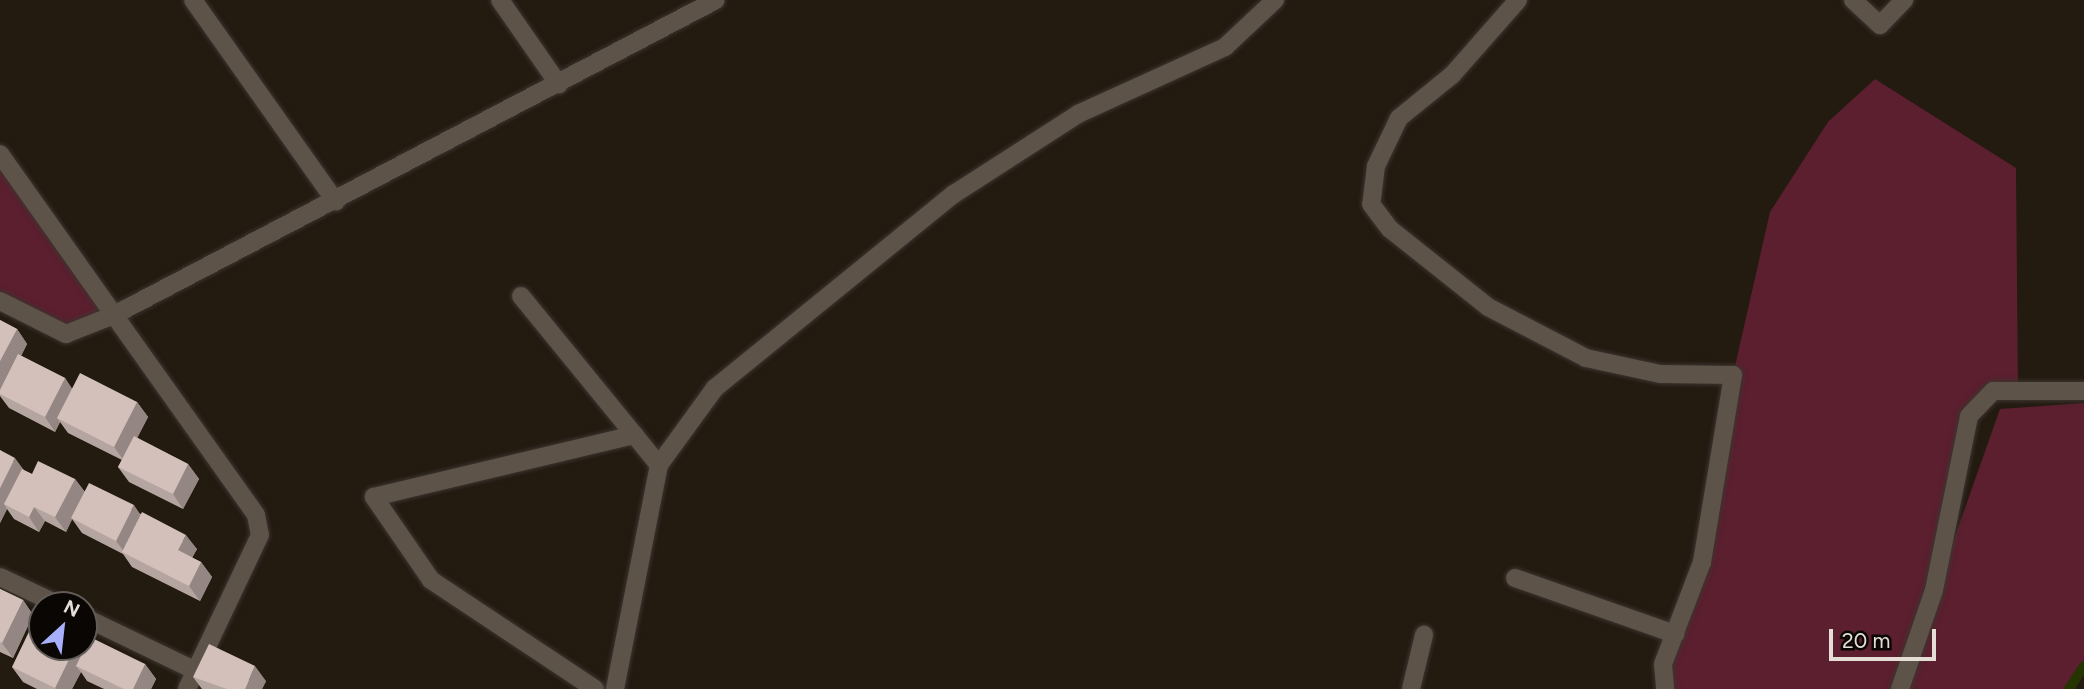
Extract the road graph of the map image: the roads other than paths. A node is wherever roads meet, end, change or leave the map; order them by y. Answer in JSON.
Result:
{"nodes":[{"id":1,"x":193,"y":0,"type":"edge"},
{"id":2,"x":500,"y":0,"type":"edge"},
{"id":3,"x":716,"y":0,"type":"edge"},
{"id":4,"x":1275,"y":0,"type":"edge"},
{"id":5,"x":1518,"y":0,"type":"edge"},
{"id":6,"x":1853,"y":0,"type":"edge"},
{"id":7,"x":1904,"y":0,"type":"edge"},
{"id":8,"x":559,"y":85,"type":"junction"},
{"id":9,"x":0,"y":154,"type":"edge"},
{"id":10,"x":336,"y":202,"type":"junction"},
{"id":11,"x":521,"y":296,"type":"dead end"},
{"id":12,"x":0,"y":301,"type":"edge"},
{"id":13,"x":114,"y":316,"type":"junction"},
{"id":14,"x":2084,"y":391,"type":"edge"},
{"id":15,"x":635,"y":435,"type":"junction"},
{"id":16,"x":659,"y":465,"type":"junction"},
{"id":17,"x":0,"y":577,"type":"edge"},
{"id":18,"x":1515,"y":578,"type":"dead end"},
{"id":19,"x":30,"y":591,"type":"edge"},
{"id":20,"x":98,"y":624,"type":"edge"},
{"id":21,"x":1675,"y":634,"type":"junction"},
{"id":22,"x":1424,"y":635,"type":"dead end"},
{"id":23,"x":196,"y":671,"type":"junction"},
{"id":24,"x":187,"y":689,"type":"edge"},
{"id":25,"x":595,"y":689,"type":"edge"},
{"id":26,"x":615,"y":689,"type":"edge"},
{"id":27,"x":1411,"y":689,"type":"edge"},
{"id":28,"x":1665,"y":689,"type":"edge"},
{"id":29,"x":1900,"y":689,"type":"edge"}],
"edges":[{"from":1,"to":10,"type":"street"},
{"from":2,"to":8,"type":"street"},
{"from":3,"to":8,"type":"street"},
{"from":4,"to":16,"type":"street"},
{"from":5,"to":21,"type":"street"},
{"from":6,"to":7,"type":"street"},
{"from":8,"to":10,"type":"street"},
{"from":9,"to":13,"type":"street"},
{"from":10,"to":13,"type":"street"},
{"from":11,"to":15,"type":"street"},
{"from":12,"to":13,"type":"street"},
{"from":13,"to":23,"type":"street"},
{"from":14,"to":29,"type":"street"},
{"from":15,"to":16,"type":"street"},
{"from":15,"to":25,"type":"street"},
{"from":16,"to":26,"type":"street"},
{"from":17,"to":19,"type":"street"},
{"from":18,"to":21,"type":"street"},
{"from":20,"to":23,"type":"street"},
{"from":21,"to":28,"type":"street"},
{"from":22,"to":27,"type":"street"},
{"from":23,"to":24,"type":"street"}]}
